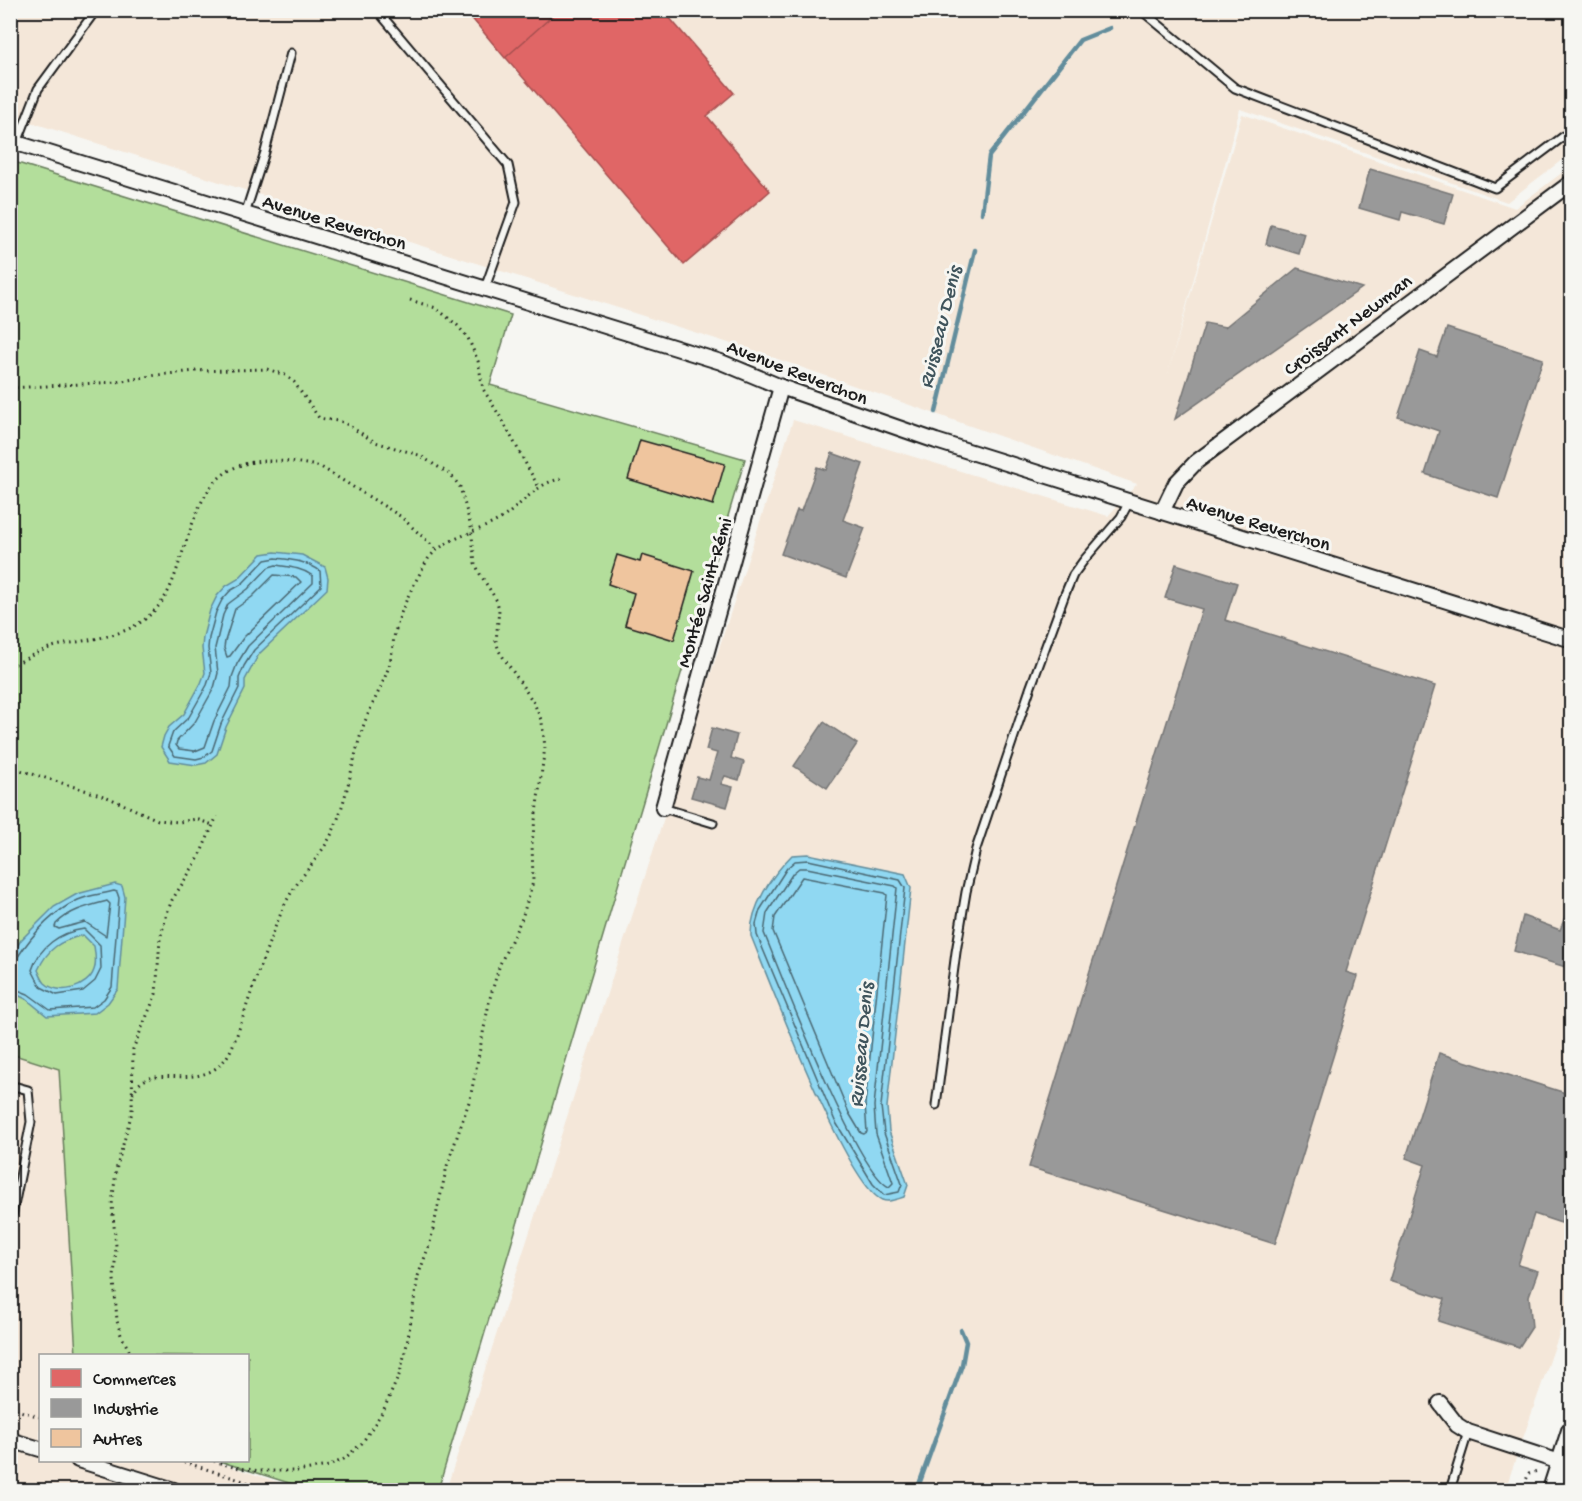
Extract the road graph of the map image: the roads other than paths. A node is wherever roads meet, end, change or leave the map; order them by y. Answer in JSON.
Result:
{"nodes":[{"id":1,"x":96,"y":10,"type":"edge"},
{"id":2,"x":377,"y":10,"type":"edge"},
{"id":3,"x":1141,"y":10,"type":"edge"},
{"id":4,"x":291,"y":53,"type":"dead end"},
{"id":5,"x":1572,"y":130,"type":"edge"},
{"id":6,"x":14,"y":142,"type":"edge"},
{"id":7,"x":1572,"y":182,"type":"edge"},
{"id":8,"x":245,"y":214,"type":"junction"},
{"id":9,"x":485,"y":288,"type":"junction"},
{"id":10,"x":781,"y":387,"type":"junction"},
{"id":11,"x":1129,"y":502,"type":"junction"},
{"id":12,"x":1162,"y":512,"type":"junction"},
{"id":13,"x":1572,"y":640,"type":"edge"},
{"id":14,"x":663,"y":807,"type":"joint"},
{"id":15,"x":713,"y":823,"type":"dead end"},
{"id":16,"x":10,"y":1085,"type":"edge"},
{"id":17,"x":936,"y":1105,"type":"dead end"},
{"id":18,"x":10,"y":1226,"type":"edge"},
{"id":19,"x":1440,"y":1403,"type":"dead end"},
{"id":20,"x":1572,"y":1431,"type":"edge"},
{"id":21,"x":1467,"y":1432,"type":"junction"},
{"id":22,"x":10,"y":1440,"type":"edge"},
{"id":23,"x":39,"y":1449,"type":"edge"},
{"id":24,"x":81,"y":1462,"type":"edge"},
{"id":25,"x":1567,"y":1464,"type":"edge"},
{"id":26,"x":174,"y":1491,"type":"edge"},
{"id":27,"x":1450,"y":1491,"type":"edge"},
{"id":28,"x":1553,"y":1491,"type":"edge"}],
"edges":[{"from":1,"to":6,"type":"lane"},
{"from":2,"to":9,"type":"lane"},
{"from":3,"to":5,"type":"lane"},
{"from":4,"to":8,"type":"lane"},
{"from":6,"to":8,"type":"street","name":"Avenue Reverchon"},
{"from":7,"to":12,"type":"street","name":"Croissant Newman"},
{"from":8,"to":9,"type":"street","name":"Avenue Reverchon"},
{"from":9,"to":10,"type":"street","name":"Avenue Reverchon"},
{"from":10,"to":11,"type":"street","name":"Avenue Reverchon"},
{"from":10,"to":14,"type":"street","name":"Montée Saint-Rémi"},
{"from":11,"to":12,"type":"street","name":"Avenue Reverchon"},
{"from":11,"to":17,"type":"lane"},
{"from":12,"to":13,"type":"street","name":"Avenue Reverchon"},
{"from":14,"to":15,"type":"lane"},
{"from":16,"to":18,"type":"lane"},
{"from":19,"to":21,"type":"street"},
{"from":20,"to":25,"type":"main road"},
{"from":21,"to":25,"type":"street"},
{"from":21,"to":27,"type":"lane"},
{"from":22,"to":23,"type":"street"},
{"from":24,"to":26,"type":"street"},
{"from":25,"to":28,"type":"main road"}]}
